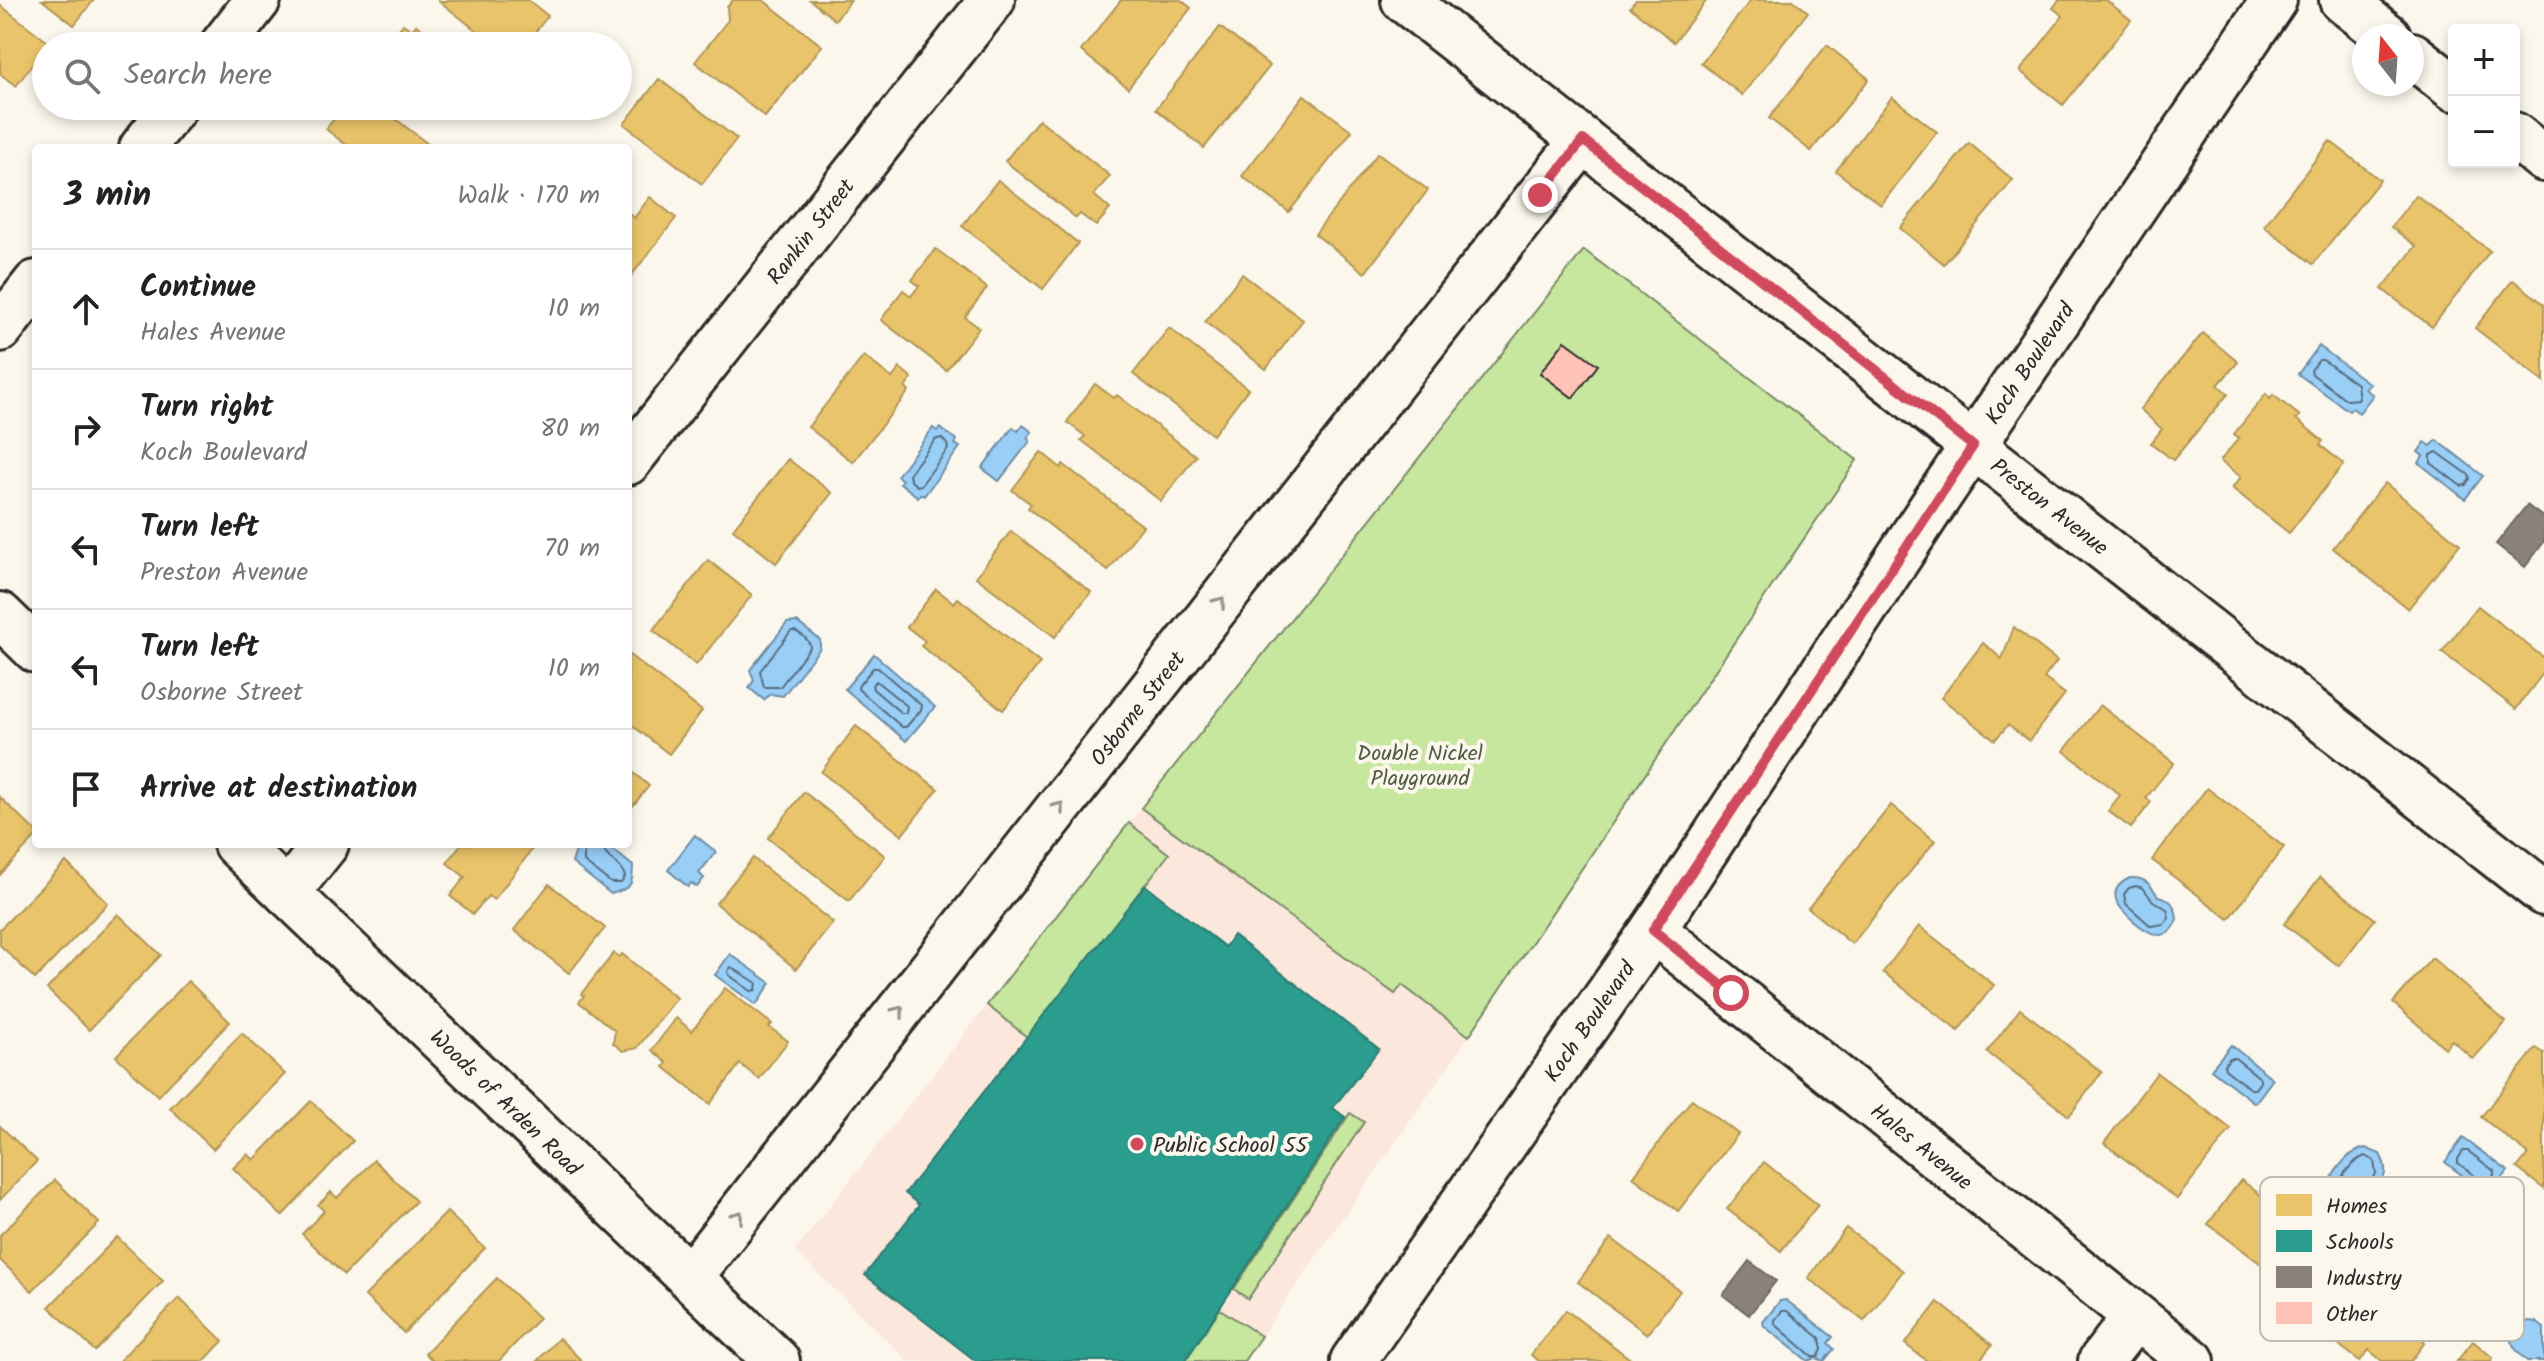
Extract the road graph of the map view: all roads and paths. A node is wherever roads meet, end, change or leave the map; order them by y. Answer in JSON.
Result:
{"nodes":[{"id":1,"x":258,"y":0,"type":"edge"},
{"id":2,"x":992,"y":0,"type":"edge"},
{"id":3,"x":1404,"y":0,"type":"edge"},
{"id":4,"x":2274,"y":0,"type":"edge"},
{"id":5,"x":2342,"y":0,"type":"edge"},
{"id":6,"x":2373,"y":24,"type":"edge"},
{"id":7,"x":233,"y":32,"type":"edge"},
{"id":8,"x":2424,"y":64,"type":"edge"},
{"id":9,"x":2448,"y":83,"type":"edge"},
{"id":10,"x":164,"y":120,"type":"edge"},
{"id":11,"x":1583,"y":140,"type":"junction"},
{"id":12,"x":2520,"y":140,"type":"edge"},
{"id":13,"x":145,"y":144,"type":"edge"},
{"id":14,"x":2544,"y":159,"type":"edge"},
{"id":15,"x":32,"y":288,"type":"edge"},
{"id":16,"x":0,"y":329,"type":"edge"},
{"id":17,"x":1973,"y":446,"type":"junction"},
{"id":18,"x":632,"y":457,"type":"edge"},
{"id":19,"x":0,"y":615,"type":"edge"},
{"id":20,"x":32,"y":646,"type":"edge"},
{"id":21,"x":240,"y":848,"type":"edge"},
{"id":22,"x":323,"y":848,"type":"edge"},
{"id":23,"x":287,"y":893,"type":"junction"},
{"id":24,"x":2544,"y":893,"type":"edge"},
{"id":25,"x":1653,"y":930,"type":"junction"},
{"id":26,"x":690,"y":1277,"type":"junction"},
{"id":27,"x":2135,"y":1317,"type":"junction"},
{"id":28,"x":777,"y":1361,"type":"edge"},
{"id":29,"x":1353,"y":1361,"type":"edge"},
{"id":30,"x":2101,"y":1361,"type":"edge"},
{"id":31,"x":2192,"y":1361,"type":"edge"}],
"edges":[{"from":1,"to":7,"type":"street"},
{"from":2,"to":18,"type":"street","name":"Rankin Street"},
{"from":3,"to":11,"type":"street","name":"Preston Avenue"},
{"from":4,"to":17,"type":"street","name":"Koch Boulevard"},
{"from":5,"to":6,"type":"street"},
{"from":8,"to":9,"type":"street"},
{"from":10,"to":13,"type":"street"},
{"from":11,"to":17,"type":"street","name":"Preston Avenue"},
{"from":26,"to":11,"type":"street","name":"Osborne Street","one_way":true},
{"from":12,"to":14,"type":"street"},
{"from":15,"to":16,"type":"street"},
{"from":17,"to":24,"type":"street","name":"Preston Avenue"},
{"from":17,"to":25,"type":"street","name":"Koch Boulevard"},
{"from":19,"to":20,"type":"street"},
{"from":21,"to":23,"type":"street","name":"Woods of Arden Road"},
{"from":22,"to":23,"type":"street"},
{"from":23,"to":26,"type":"street","name":"Woods of Arden Road"},
{"from":25,"to":27,"type":"street","name":"Hales Avenue"},
{"from":25,"to":29,"type":"street","name":"Koch Boulevard"},
{"from":26,"to":28,"type":"street","name":"Woods of Arden Road"},
{"from":27,"to":30,"type":"street"},
{"from":27,"to":31,"type":"street","name":"Hales Avenue"}]}
